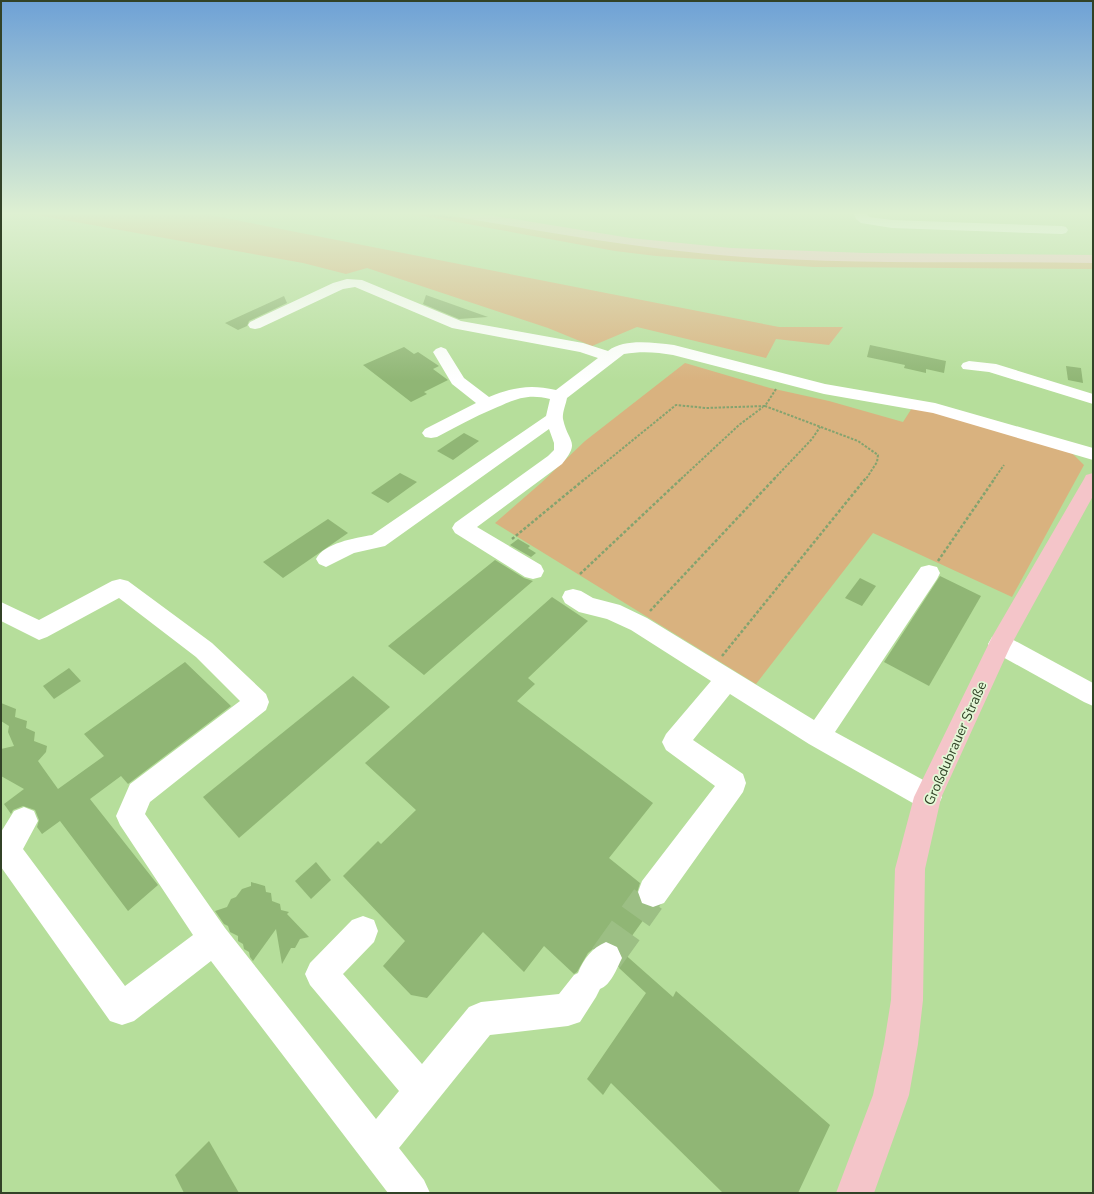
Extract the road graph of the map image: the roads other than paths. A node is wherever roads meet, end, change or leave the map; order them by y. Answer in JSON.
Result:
{"nodes":[{"id":1,"x":255,"y":325,"type":"dead end"},
{"id":2,"x":441,"y":352,"type":"dead end"},
{"id":3,"x":609,"y":357,"type":"junction"},
{"id":4,"x":969,"y":366,"type":"dead end"},
{"id":5,"x":559,"y":396,"type":"junction"},
{"id":6,"x":1093,"y":399,"type":"edge"},
{"id":7,"x":489,"y":405,"type":"junction"},
{"id":8,"x":554,"y":418,"type":"junction"},
{"id":9,"x":431,"y":433,"type":"dead end"},
{"id":10,"x":1093,"y":454,"type":"edge"},
{"id":11,"x":1093,"y":479,"type":"edge"},
{"id":12,"x":326,"y":559,"type":"dead end"},
{"id":13,"x":533,"y":571,"type":"dead end"},
{"id":14,"x":929,"y":573,"type":"road end"},
{"id":15,"x":573,"y":597,"type":"dead end"},
{"id":16,"x":1,"y":612,"type":"edge"},
{"id":17,"x":1000,"y":644,"type":"junction"},
{"id":18,"x":722,"y":671,"type":"junction"},
{"id":19,"x":1093,"y":695,"type":"edge"},
{"id":20,"x":818,"y":736,"type":"junction"},
{"id":21,"x":928,"y":797,"type":"junction"},
{"id":22,"x":24,"y":821,"type":"dead end"},
{"id":23,"x":654,"y":892,"type":"tunnel mouth"},
{"id":24,"x":363,"y":931,"type":"dead end"},
{"id":25,"x":214,"y":939,"type":"junction"},
{"id":26,"x":595,"y":973,"type":"tunnel mouth"},
{"id":27,"x":422,"y":1091,"type":"junction"},
{"id":28,"x":376,"y":1148,"type":"junction"},
{"id":29,"x":411,"y":1193,"type":"edge"},
{"id":30,"x":855,"y":1193,"type":"edge"}],
"edges":[{"from":1,"to":3,"type":"street"},
{"from":2,"to":7,"type":"street"},
{"from":3,"to":5,"type":"street"},
{"from":3,"to":10,"type":"street"},
{"from":4,"to":6,"type":"street"},
{"from":5,"to":7,"type":"street"},
{"from":5,"to":8,"type":"street"},
{"from":7,"to":9,"type":"street"},
{"from":8,"to":12,"type":"street"},
{"from":8,"to":13,"type":"street"},
{"from":11,"to":17,"type":"main road","name":"Großdubrauer Straße"},
{"from":14,"to":20,"type":"street"},
{"from":15,"to":18,"type":"street"},
{"from":16,"to":25,"type":"street"},
{"from":17,"to":19,"type":"street"},
{"from":17,"to":21,"type":"main road","name":"Großdubrauer Straße"},
{"from":18,"to":20,"type":"street"},
{"from":18,"to":23,"type":"street"},
{"from":20,"to":21,"type":"street"},
{"from":21,"to":30,"type":"main road","name":"Großdubrauer Straße"},
{"from":22,"to":25,"type":"street"},
{"from":24,"to":27,"type":"street"},
{"from":25,"to":28,"type":"street"},
{"from":26,"to":27,"type":"street"},
{"from":27,"to":28,"type":"street"},
{"from":28,"to":29,"type":"street"}]}
